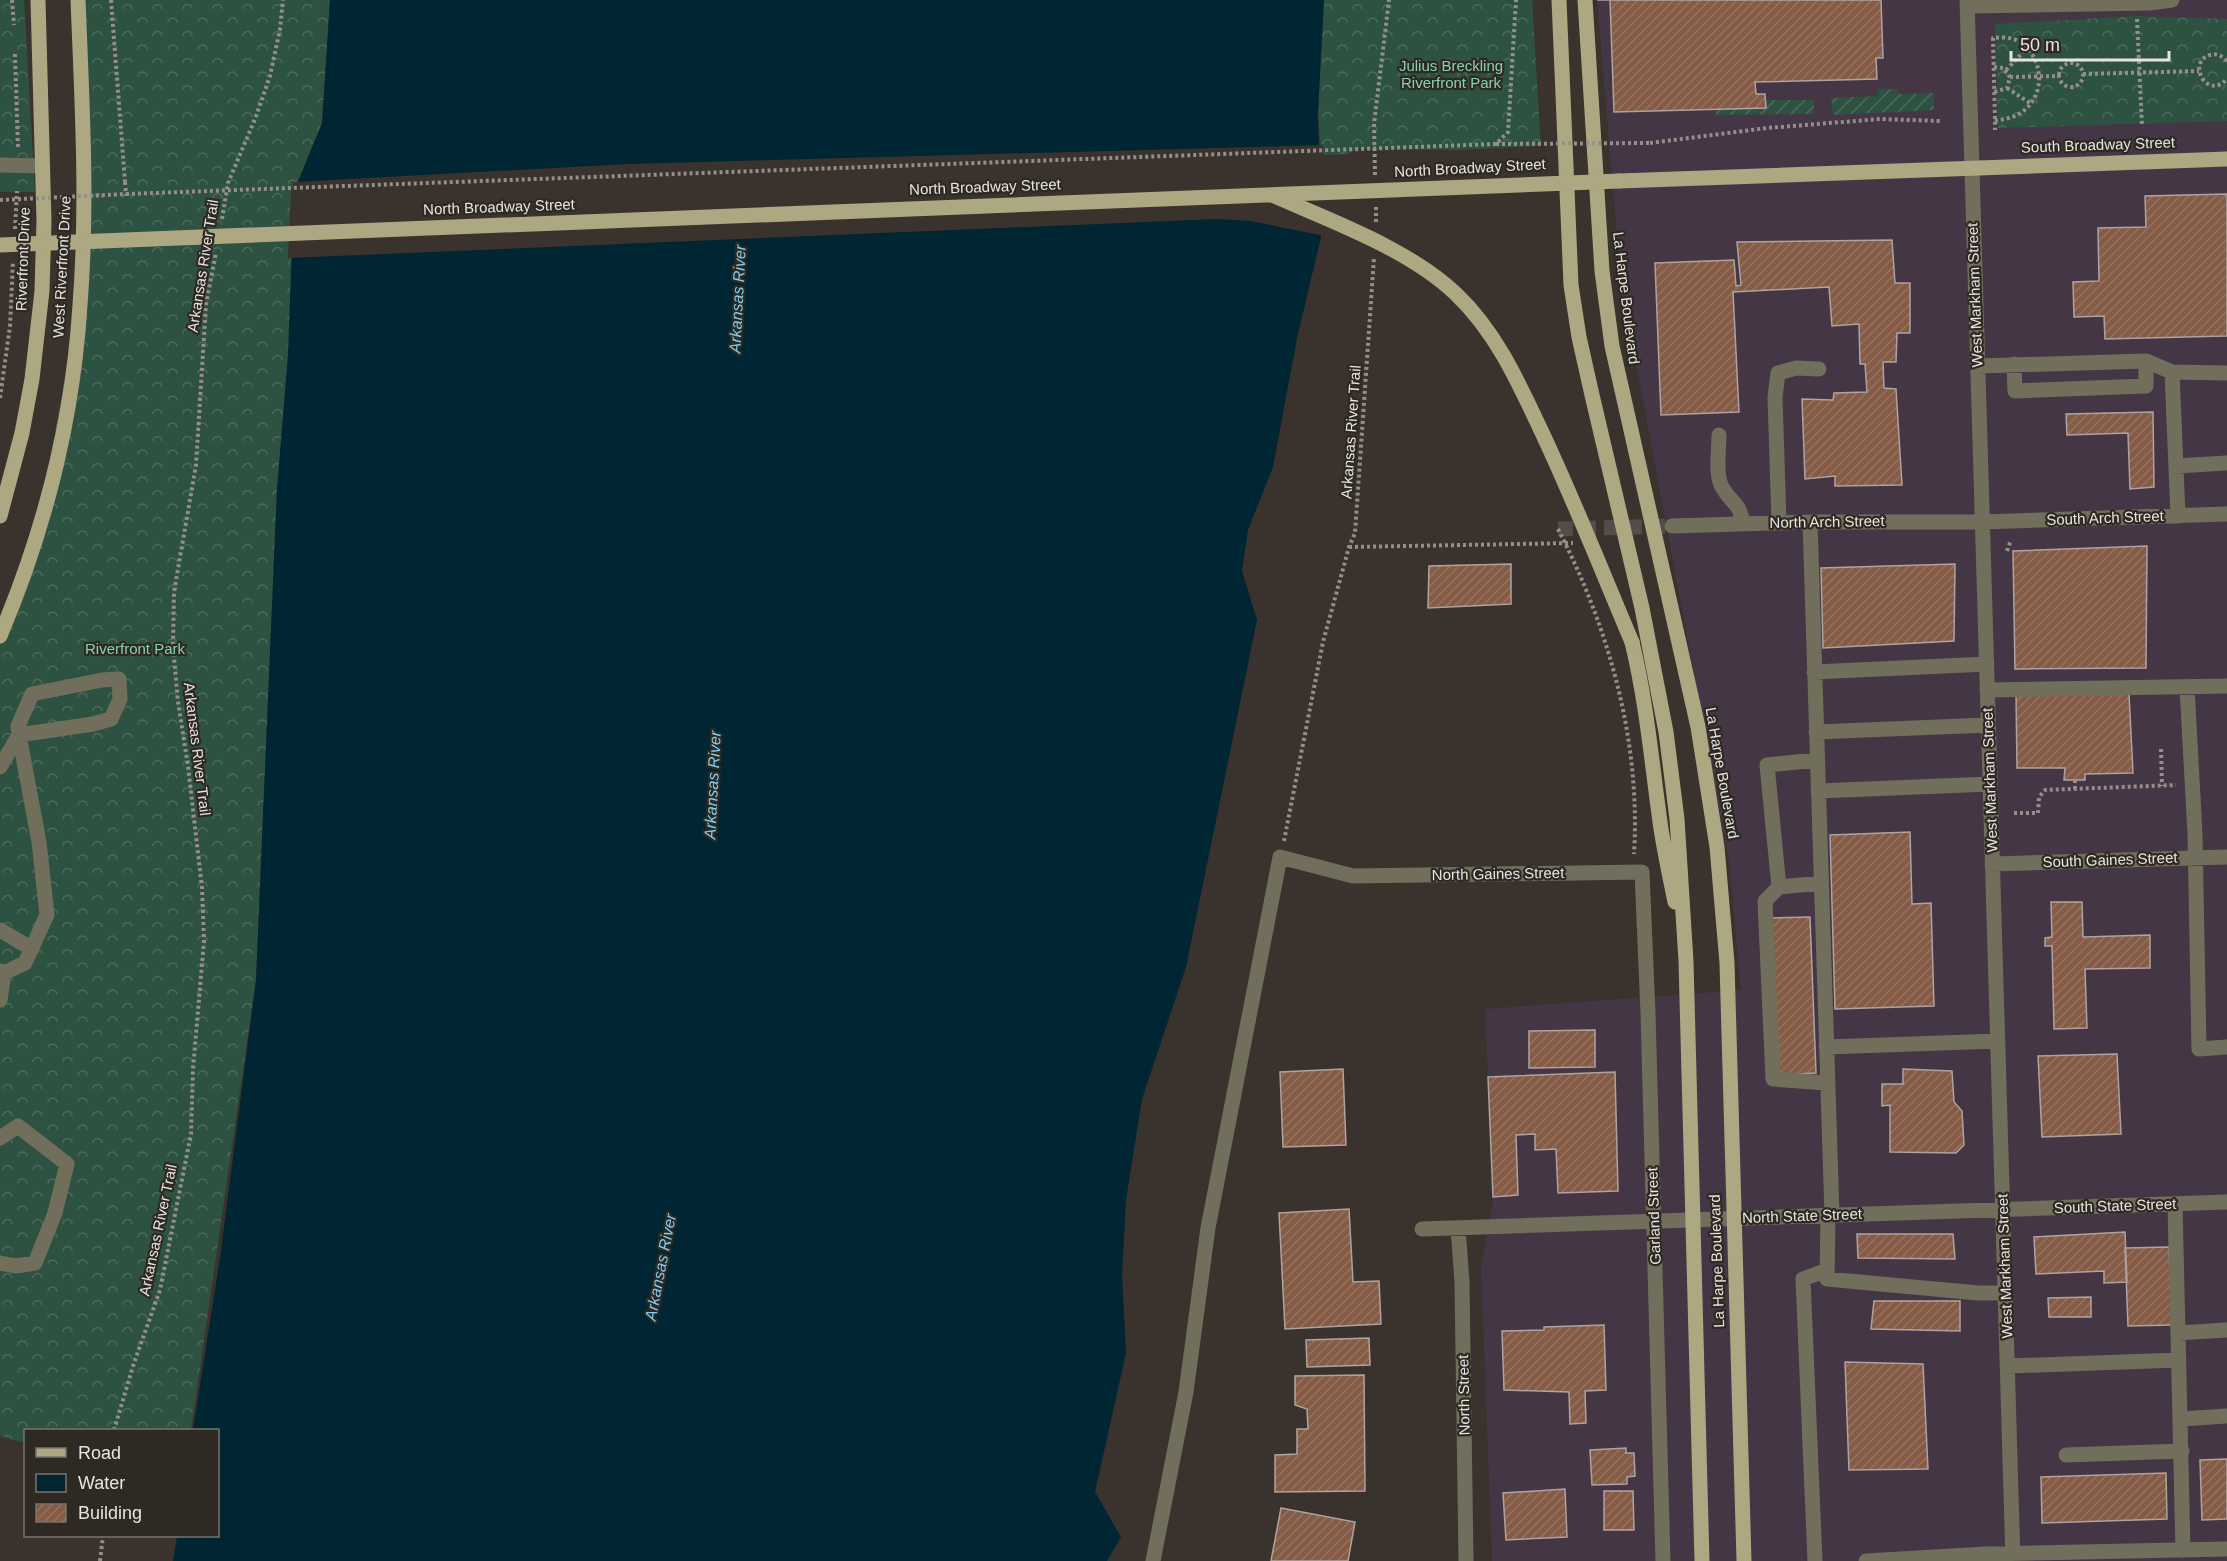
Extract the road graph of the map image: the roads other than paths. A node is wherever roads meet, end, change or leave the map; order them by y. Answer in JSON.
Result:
{"nodes":[{"id":1,"x":38,"y":0,"type":"edge"},
{"id":2,"x":78,"y":0,"type":"edge"},
{"id":3,"x":1559,"y":0,"type":"edge"},
{"id":4,"x":1585,"y":0,"type":"edge"},
{"id":5,"x":2172,"y":0,"type":"edge"},
{"id":6,"x":1967,"y":3,"type":"edge"},
{"id":7,"x":2227,"y":159,"type":"edge"},
{"id":8,"x":0,"y":165,"type":"edge"},
{"id":9,"x":42,"y":166,"type":"junction"},
{"id":10,"x":1971,"y":168,"type":"junction"},
{"id":11,"x":1269,"y":194,"type":"junction"},
{"id":12,"x":0,"y":245,"type":"edge"},
{"id":13,"x":2146,"y":361,"type":"junction"},
{"id":14,"x":2014,"y":364,"type":"junction"},
{"id":15,"x":1978,"y":366,"type":"junction"},
{"id":16,"x":1819,"y":369,"type":"dead end"},
{"id":17,"x":2172,"y":372,"type":"junction"},
{"id":18,"x":2227,"y":373,"type":"edge"},
{"id":19,"x":1719,"y":435,"type":"dead end"},
{"id":20,"x":2227,"y":463,"type":"edge"},
{"id":21,"x":2176,"y":466,"type":"junction"},
{"id":22,"x":2227,"y":514,"type":"edge"},
{"id":23,"x":0,"y":516,"type":"edge"},
{"id":24,"x":2178,"y":516,"type":"junction"},
{"id":25,"x":1779,"y":522,"type":"junction"},
{"id":26,"x":1810,"y":522,"type":"junction"},
{"id":27,"x":1982,"y":522,"type":"junction"},
{"id":28,"x":1743,"y":524,"type":"junction"},
{"id":29,"x":1672,"y":526,"type":"tunnel mouth"},
{"id":30,"x":0,"y":636,"type":"edge"},
{"id":31,"x":1987,"y":664,"type":"junction"},
{"id":32,"x":1814,"y":672,"type":"junction"},
{"id":33,"x":2227,"y":686,"type":"edge"},
{"id":34,"x":2187,"y":687,"type":"junction"},
{"id":35,"x":1987,"y":690,"type":"junction"},
{"id":36,"x":1988,"y":724,"type":"junction"},
{"id":37,"x":1816,"y":732,"type":"junction"},
{"id":38,"x":19,"y":735,"type":"junction"},
{"id":39,"x":1817,"y":760,"type":"junction"},
{"id":40,"x":0,"y":767,"type":"edge"},
{"id":41,"x":1990,"y":784,"type":"junction"},
{"id":42,"x":1818,"y":791,"type":"junction"},
{"id":43,"x":2227,"y":857,"type":"edge"},
{"id":44,"x":2195,"y":858,"type":"junction"},
{"id":45,"x":1992,"y":864,"type":"junction"},
{"id":46,"x":1637,"y":872,"type":"joint"},
{"id":47,"x":1821,"y":883,"type":"junction"},
{"id":48,"x":1779,"y":888,"type":"junction"},
{"id":49,"x":0,"y":930,"type":"edge"},
{"id":50,"x":32,"y":949,"type":"junction"},
{"id":51,"x":1686,"y":961,"type":"junction"},
{"id":52,"x":2,"y":972,"type":"edge"},
{"id":53,"x":0,"y":1000,"type":"edge"},
{"id":54,"x":1998,"y":1041,"type":"junction"},
{"id":55,"x":1826,"y":1047,"type":"junction"},
{"id":56,"x":2227,"y":1047,"type":"edge"},
{"id":57,"x":1827,"y":1083,"type":"junction"},
{"id":58,"x":0,"y":1138,"type":"edge"},
{"id":59,"x":2227,"y":1202,"type":"edge"},
{"id":60,"x":2175,"y":1204,"type":"junction"},
{"id":61,"x":2003,"y":1209,"type":"junction"},
{"id":62,"x":1830,"y":1215,"type":"junction"},
{"id":63,"x":1734,"y":1218,"type":"junction"},
{"id":64,"x":1695,"y":1221,"type":"junction"},
{"id":65,"x":1654,"y":1222,"type":"junction"},
{"id":66,"x":1458,"y":1228,"type":"junction"},
{"id":67,"x":1422,"y":1229,"type":"dead end"},
{"id":68,"x":0,"y":1263,"type":"edge"},
{"id":69,"x":1827,"y":1270,"type":"junction"},
{"id":70,"x":2005,"y":1293,"type":"junction"},
{"id":71,"x":2227,"y":1330,"type":"edge"},
{"id":72,"x":2178,"y":1334,"type":"junction"},
{"id":73,"x":2179,"y":1360,"type":"junction"},
{"id":74,"x":2008,"y":1366,"type":"junction"},
{"id":75,"x":2227,"y":1416,"type":"edge"},
{"id":76,"x":2181,"y":1419,"type":"junction"},
{"id":77,"x":2182,"y":1451,"type":"junction"},
{"id":78,"x":2066,"y":1455,"type":"dead end"},
{"id":79,"x":2227,"y":1549,"type":"edge"},
{"id":80,"x":2184,"y":1551,"type":"junction"},
{"id":81,"x":2013,"y":1557,"type":"edge"},
{"id":82,"x":1153,"y":1561,"type":"edge"},
{"id":83,"x":1466,"y":1561,"type":"edge"},
{"id":84,"x":1663,"y":1561,"type":"edge"},
{"id":85,"x":1702,"y":1561,"type":"edge"},
{"id":86,"x":1744,"y":1561,"type":"edge"},
{"id":87,"x":1815,"y":1561,"type":"edge"},
{"id":88,"x":1866,"y":1561,"type":"edge"}],
"edges":[{"from":1,"to":9,"type":"main road","name":"Riverfront Drive"},
{"from":2,"to":30,"type":"main road","name":"West Riverfront Drive"},
{"from":3,"to":51,"type":"main road","name":"La Harpe Boulevard"},
{"from":4,"to":63,"type":"main road","name":"La Harpe Boulevard"},
{"from":5,"to":6,"type":"street"},
{"from":6,"to":10,"type":"street","name":"West Markham Street"},
{"from":7,"to":10,"type":"main road","name":"South Broadway Street"},
{"from":8,"to":9,"type":"street"},
{"from":9,"to":23,"type":"main road","name":"Riverfront Drive"},
{"from":10,"to":11,"type":"main road","name":"North Broadway Street","bridge":true},
{"from":10,"to":15,"type":"street","name":"West Markham Street"},
{"from":11,"to":12,"type":"main road","name":"North Broadway Street","bridge":true},
{"from":11,"to":51,"type":"main road","bridge":true},
{"from":13,"to":14,"type":"street"},
{"from":13,"to":14,"type":"street"},
{"from":13,"to":17,"type":"street"},
{"from":14,"to":15,"type":"street"},
{"from":15,"to":27,"type":"street","name":"West Markham Street"},
{"from":16,"to":25,"type":"street"},
{"from":17,"to":18,"type":"street"},
{"from":17,"to":21,"type":"street"},
{"from":19,"to":28,"type":"street"},
{"from":20,"to":21,"type":"street"},
{"from":21,"to":24,"type":"street"},
{"from":22,"to":24,"type":"street","name":"South Arch Street"},
{"from":24,"to":27,"type":"street","name":"South Arch Street"},
{"from":25,"to":26,"type":"street","name":"North Arch Street"},
{"from":25,"to":28,"type":"street","name":"North Arch Street"},
{"from":26,"to":27,"type":"street","name":"North Arch Street"},
{"from":26,"to":32,"type":"street"},
{"from":27,"to":31,"type":"street","name":"West Markham Street"},
{"from":28,"to":29,"type":"street","name":"North Arch Street"},
{"from":31,"to":32,"type":"street"},
{"from":31,"to":35,"type":"street","name":"West Markham Street"},
{"from":32,"to":37,"type":"street"},
{"from":33,"to":34,"type":"street"},
{"from":34,"to":35,"type":"street"},
{"from":34,"to":44,"type":"street"},
{"from":35,"to":36,"type":"street","name":"West Markham Street"},
{"from":36,"to":37,"type":"street"},
{"from":36,"to":41,"type":"street","name":"West Markham Street"},
{"from":37,"to":39,"type":"street"},
{"from":38,"to":38,"type":"street"},
{"from":38,"to":40,"type":"street"},
{"from":38,"to":50,"type":"street"},
{"from":39,"to":42,"type":"street"},
{"from":39,"to":48,"type":"street"},
{"from":41,"to":42,"type":"street"},
{"from":41,"to":45,"type":"street","name":"West Markham Street"},
{"from":42,"to":47,"type":"street"},
{"from":43,"to":44,"type":"street","name":"South Gaines Street"},
{"from":44,"to":45,"type":"street","name":"South Gaines Street"},
{"from":44,"to":56,"type":"street"},
{"from":45,"to":54,"type":"street","name":"West Markham Street"},
{"from":46,"to":65,"type":"street","name":"Garland Street"},
{"from":46,"to":82,"type":"street","name":"North Gaines Street"},
{"from":47,"to":48,"type":"street"},
{"from":47,"to":55,"type":"street"},
{"from":48,"to":57,"type":"street"},
{"from":49,"to":50,"type":"street"},
{"from":50,"to":52,"type":"street"},
{"from":51,"to":64,"type":"main road","name":"La Harpe Boulevard"},
{"from":52,"to":53,"type":"street"},
{"from":54,"to":55,"type":"street"},
{"from":54,"to":61,"type":"street","name":"West Markham Street"},
{"from":55,"to":57,"type":"street"},
{"from":57,"to":62,"type":"street"},
{"from":58,"to":68,"type":"street"},
{"from":59,"to":60,"type":"street","name":"South State Street"},
{"from":60,"to":61,"type":"street","name":"South State Street"},
{"from":60,"to":72,"type":"street"},
{"from":61,"to":62,"type":"street","name":"North State Street"},
{"from":61,"to":70,"type":"street","name":"West Markham Street"},
{"from":62,"to":63,"type":"street","name":"North State Street"},
{"from":62,"to":69,"type":"street"},
{"from":63,"to":64,"type":"street","name":"North State Street"},
{"from":63,"to":86,"type":"main road","name":"La Harpe Boulevard"},
{"from":64,"to":65,"type":"street","name":"North State Street"},
{"from":64,"to":85,"type":"main road","name":"La Harpe Boulevard"},
{"from":65,"to":66,"type":"street","name":"North State Street"},
{"from":65,"to":84,"type":"street","name":"Garland Street"},
{"from":66,"to":67,"type":"street","name":"North State Street"},
{"from":66,"to":83,"type":"street","name":"North Street"},
{"from":69,"to":70,"type":"street"},
{"from":69,"to":87,"type":"street"},
{"from":70,"to":74,"type":"street","name":"West Markham Street"},
{"from":71,"to":72,"type":"street"},
{"from":72,"to":73,"type":"street"},
{"from":73,"to":74,"type":"street"},
{"from":73,"to":76,"type":"street"},
{"from":74,"to":81,"type":"street","name":"West Markham Street"},
{"from":75,"to":76,"type":"street"},
{"from":76,"to":77,"type":"street"},
{"from":77,"to":78,"type":"street"},
{"from":77,"to":80,"type":"street"},
{"from":79,"to":80,"type":"street"},
{"from":80,"to":81,"type":"street"},
{"from":81,"to":88,"type":"street"}]}
